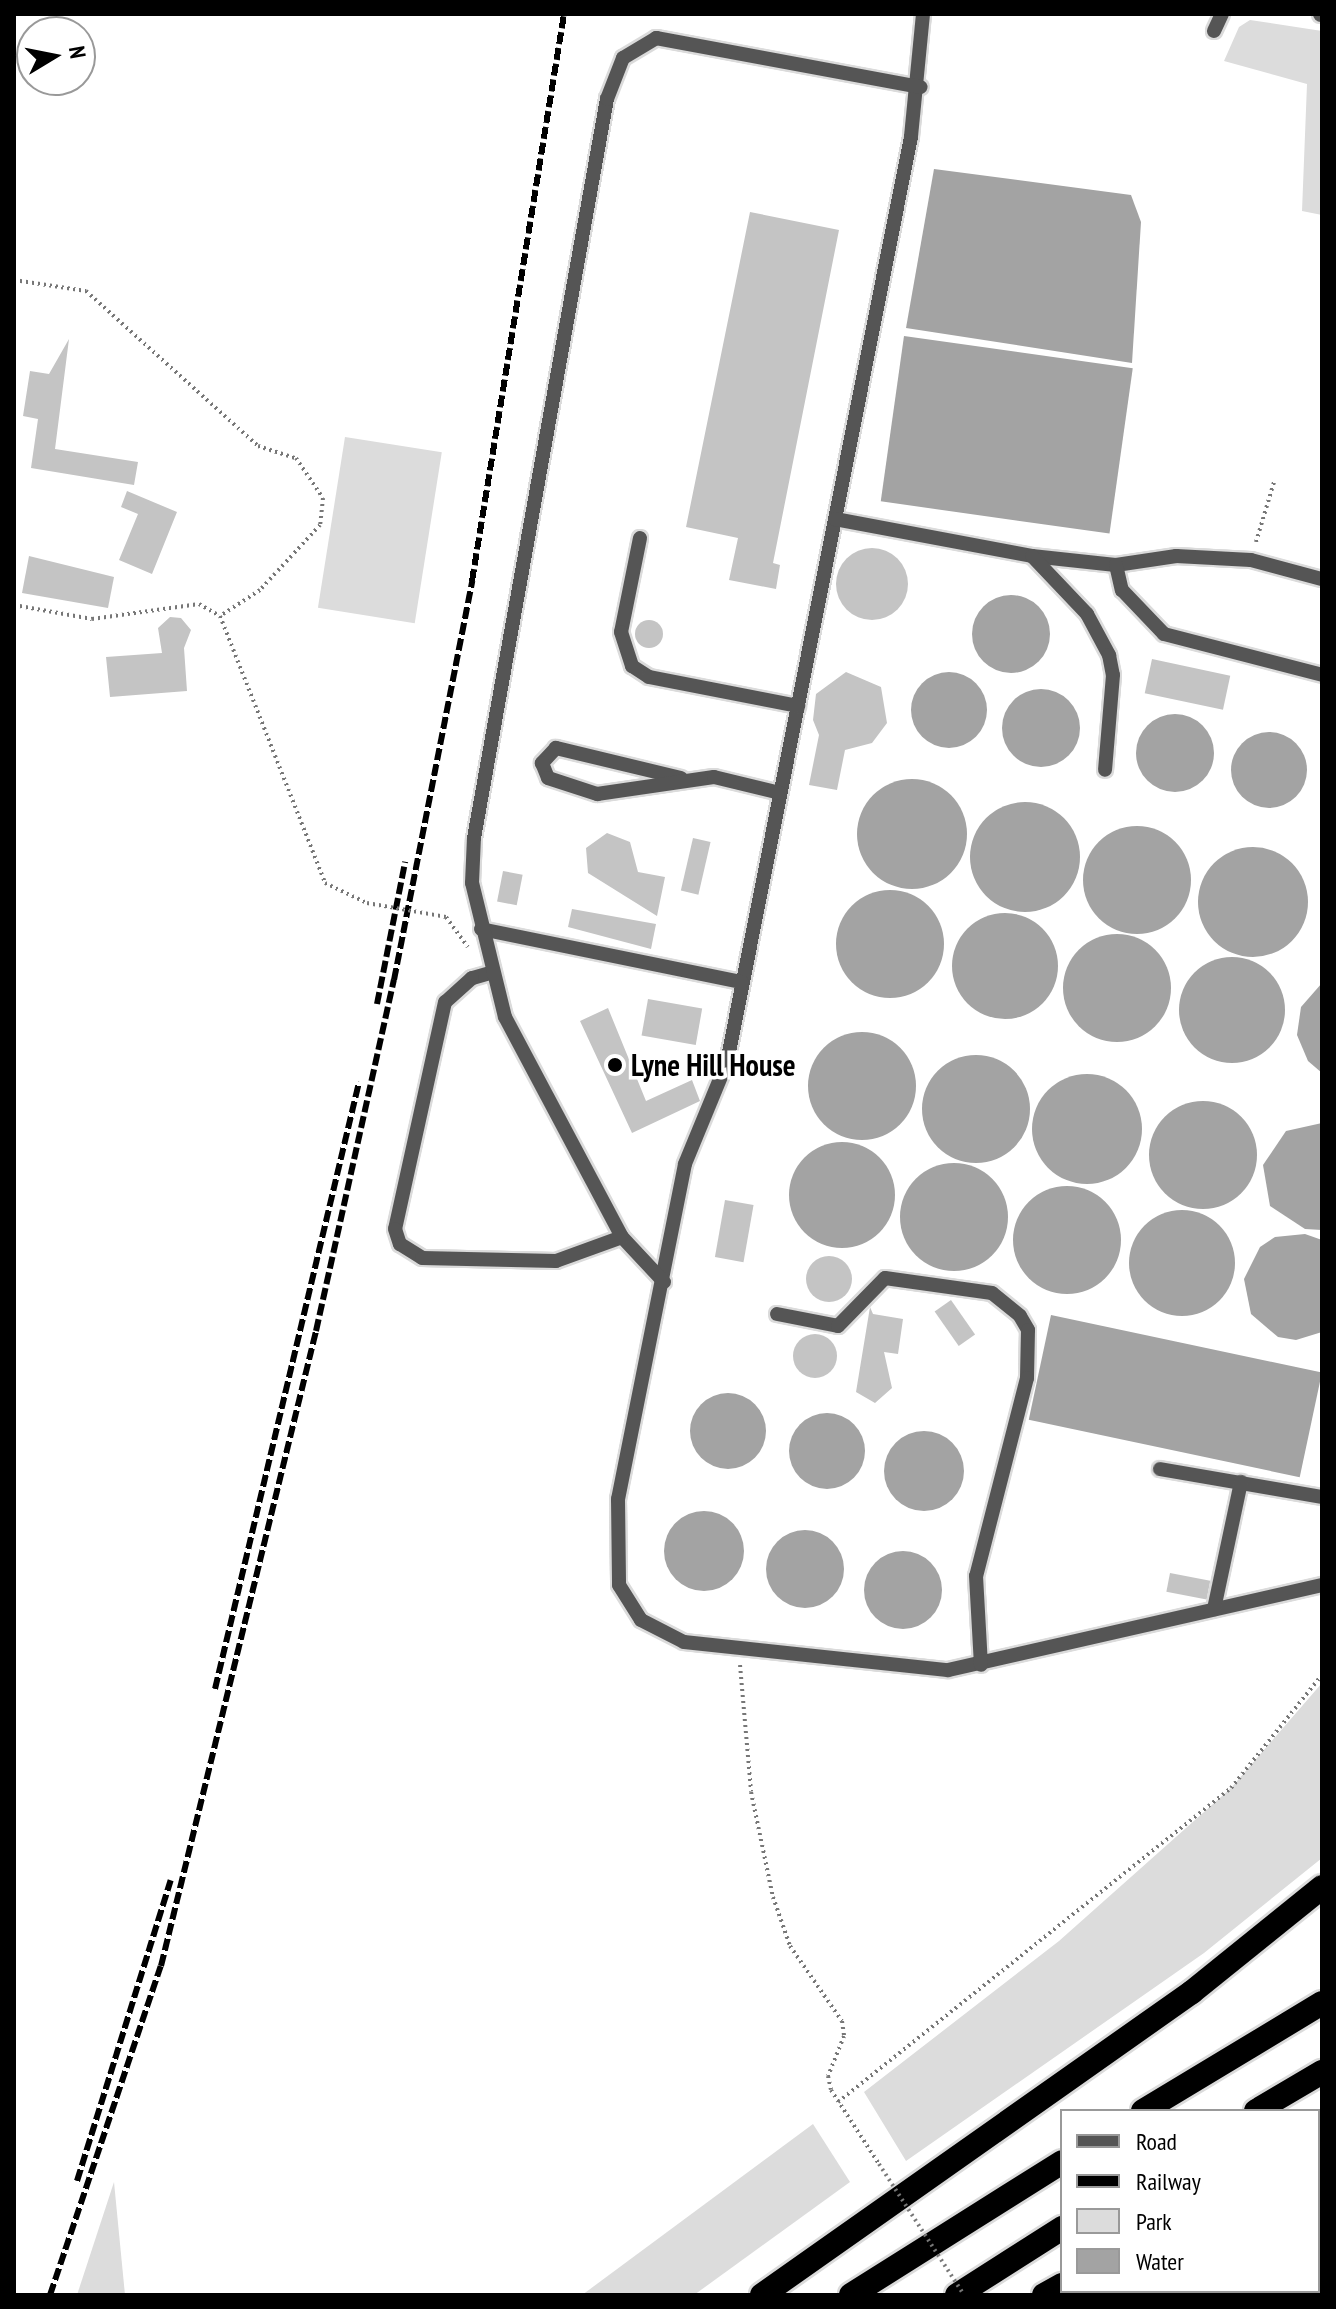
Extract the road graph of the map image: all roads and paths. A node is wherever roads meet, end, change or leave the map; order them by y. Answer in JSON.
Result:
{"nodes":[{"id":1,"x":923,"y":14,"type":"edge"},
{"id":2,"x":1222,"y":14,"type":"edge"},
{"id":3,"x":1214,"y":31,"type":"dead end"},
{"id":4,"x":920,"y":87,"type":"junction"},
{"id":5,"x":14,"y":280,"type":"edge"},
{"id":6,"x":1274,"y":482,"type":"dead end"},
{"id":7,"x":835,"y":519,"type":"junction"},
{"id":8,"x":640,"y":538,"type":"dead end"},
{"id":9,"x":1032,"y":556,"type":"junction"},
{"id":10,"x":1251,"y":560,"type":"junction"},
{"id":11,"x":1116,"y":565,"type":"junction"},
{"id":12,"x":1322,"y":579,"type":"edge"},
{"id":13,"x":14,"y":605,"type":"edge"},
{"id":14,"x":220,"y":616,"type":"junction"},
{"id":15,"x":1322,"y":675,"type":"edge"},
{"id":16,"x":798,"y":706,"type":"junction"},
{"id":17,"x":1105,"y":770,"type":"dead end"},
{"id":18,"x":681,"y":778,"type":"junction"},
{"id":19,"x":780,"y":793,"type":"junction"},
{"id":20,"x":446,"y":917,"type":"dead end"},
{"id":21,"x":481,"y":929,"type":"junction"},
{"id":22,"x":490,"y":973,"type":"junction"},
{"id":23,"x":742,"y":982,"type":"junction"},
{"id":24,"x":622,"y":1237,"type":"junction"},
{"id":25,"x":664,"y":1282,"type":"junction"},
{"id":26,"x":777,"y":1314,"type":"dead end"},
{"id":27,"x":1160,"y":1469,"type":"dead end"},
{"id":28,"x":1241,"y":1482,"type":"junction"},
{"id":29,"x":1322,"y":1497,"type":"edge"},
{"id":30,"x":1322,"y":1585,"type":"edge"},
{"id":31,"x":1214,"y":1609,"type":"junction"},
{"id":32,"x":741,"y":1650,"type":"junction"},
{"id":33,"x":981,"y":1665,"type":"junction"},
{"id":34,"x":1322,"y":1675,"type":"edge"},
{"id":35,"x":1322,"y":1887,"type":"edge"},
{"id":36,"x":1322,"y":2003,"type":"edge"},
{"id":37,"x":1322,"y":2072,"type":"edge"},
{"id":38,"x":838,"y":2102,"type":"junction"},
{"id":39,"x":1146,"y":2109,"type":"edge"},
{"id":40,"x":1259,"y":2109,"type":"edge"},
{"id":41,"x":1060,"y":2163,"type":"edge"},
{"id":42,"x":1060,"y":2229,"type":"edge"},
{"id":43,"x":762,"y":2295,"type":"edge"},
{"id":44,"x":851,"y":2295,"type":"edge"},
{"id":45,"x":957,"y":2295,"type":"edge"},
{"id":46,"x":964,"y":2295,"type":"edge"}],
"edges":[{"from":1,"to":4,"type":"lane"},
{"from":2,"to":3,"type":"lane"},
{"from":4,"to":7,"type":"lane"},
{"from":4,"to":21,"type":"lane"},
{"from":5,"to":14,"type":"path"},
{"from":6,"to":10,"type":"path"},
{"from":7,"to":9,"type":"lane"},
{"from":7,"to":16,"type":"lane"},
{"from":8,"to":16,"type":"lane"},
{"from":9,"to":11,"type":"lane"},
{"from":9,"to":17,"type":"lane"},
{"from":10,"to":11,"type":"lane"},
{"from":10,"to":12,"type":"lane"},
{"from":11,"to":15,"type":"lane"},
{"from":13,"to":14,"type":"path"},
{"from":14,"to":20,"type":"path","bridge":true},
{"from":16,"to":19,"type":"lane"},
{"from":18,"to":18,"type":"lane"},
{"from":18,"to":19,"type":"lane"},
{"from":19,"to":23,"type":"lane"},
{"from":21,"to":22,"type":"lane"},
{"from":21,"to":23,"type":"lane"},
{"from":22,"to":24,"type":"lane"},
{"from":22,"to":24,"type":"lane"},
{"from":23,"to":25,"type":"lane"},
{"from":24,"to":25,"type":"lane"},
{"from":25,"to":32,"type":"lane"},
{"from":26,"to":33,"type":"lane"},
{"from":27,"to":28,"type":"lane"},
{"from":28,"to":29,"type":"lane"},
{"from":28,"to":31,"type":"lane"},
{"from":30,"to":31,"type":"lane"},
{"from":31,"to":33,"type":"lane"},
{"from":32,"to":33,"type":"lane"},
{"from":32,"to":38,"type":"path"},
{"from":34,"to":38,"type":"path"},
{"from":35,"to":43,"type":"highway"},
{"from":36,"to":39,"type":"highway"},
{"from":37,"to":40,"type":"highway"},
{"from":38,"to":46,"type":"path","bridge":true},
{"from":41,"to":44,"type":"highway"},
{"from":42,"to":45,"type":"highway"}]}
